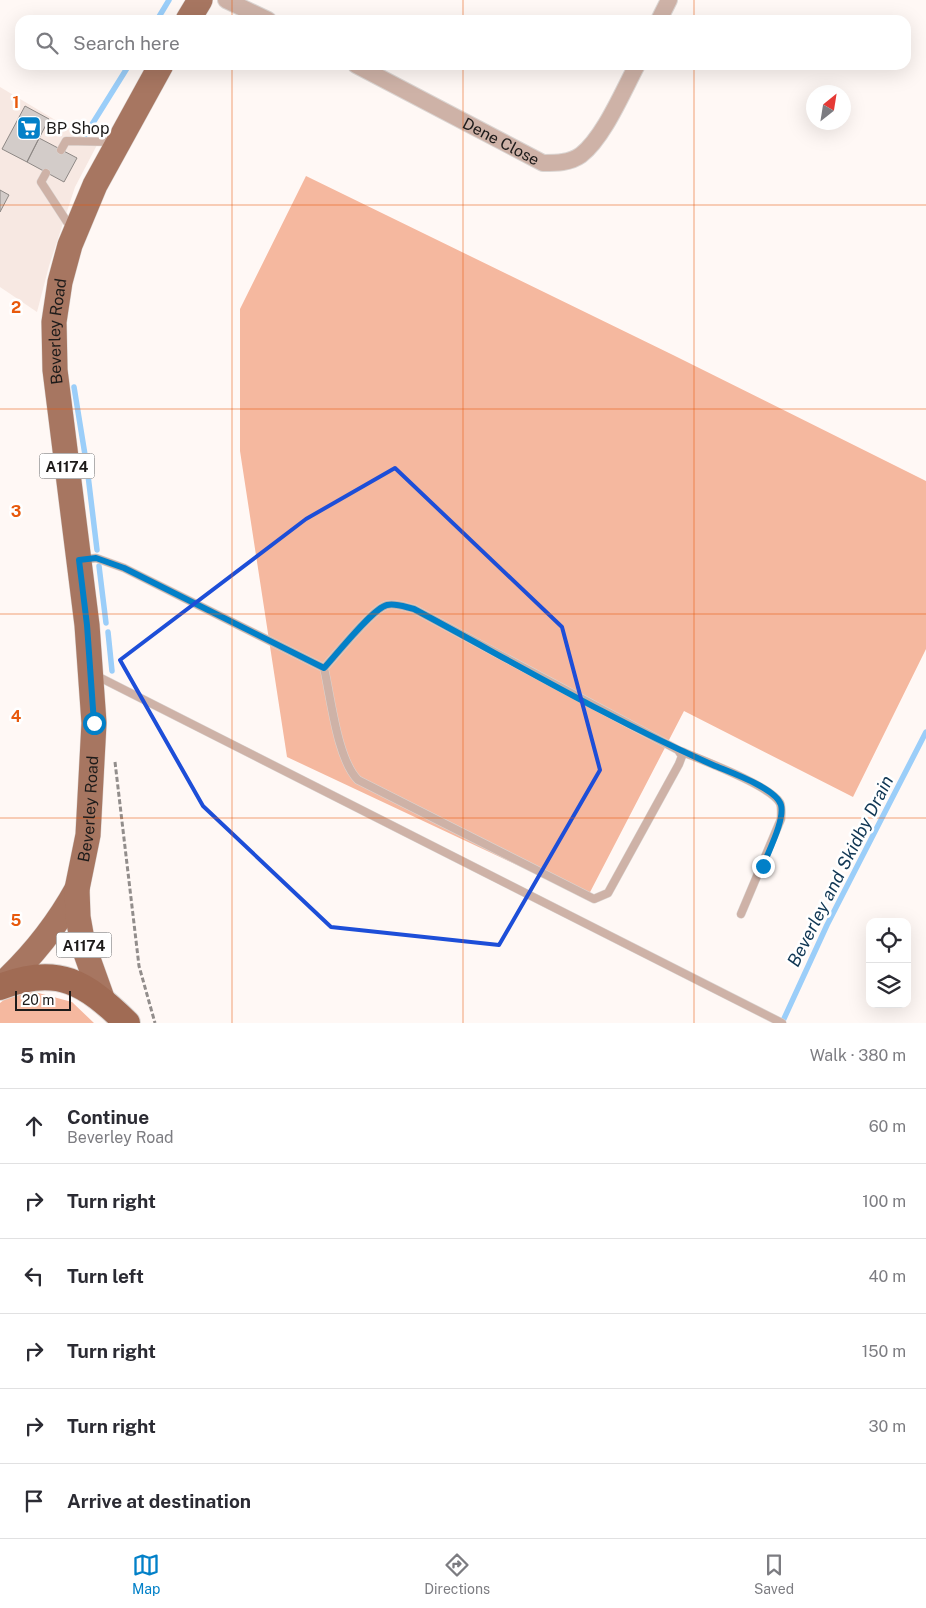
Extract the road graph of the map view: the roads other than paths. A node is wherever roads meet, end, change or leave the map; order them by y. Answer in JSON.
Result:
{"nodes":[{"id":1,"x":200,"y":0,"type":"edge"},
{"id":2,"x":226,"y":0,"type":"edge"},
{"id":3,"x":669,"y":0,"type":"edge"},
{"id":4,"x":191,"y":15,"type":"edge"},
{"id":5,"x":258,"y":15,"type":"edge"},
{"id":6,"x":662,"y":15,"type":"edge"},
{"id":7,"x":158,"y":70,"type":"edge"},
{"id":8,"x":366,"y":70,"type":"edge"},
{"id":9,"x":633,"y":70,"type":"edge"},
{"id":10,"x":117,"y":142,"type":"junction"},
{"id":11,"x":61,"y":150,"type":"dead end"},
{"id":12,"x":46,"y":173,"type":"dead end"},
{"id":13,"x":75,"y":234,"type":"junction"},
{"id":14,"x":79,"y":560,"type":"junction"},
{"id":15,"x":324,"y":668,"type":"junction"},
{"id":16,"x":91,"y":673,"type":"junction"},
{"id":17,"x":678,"y":750,"type":"junction"},
{"id":18,"x":77,"y":889,"type":"junction"},
{"id":19,"x":741,"y":914,"type":"dead end"},
{"id":20,"x":0,"y":987,"type":"edge"},
{"id":21,"x":102,"y":998,"type":"junction"},
{"id":22,"x":127,"y":1023,"type":"edge"},
{"id":23,"x":782,"y":1023,"type":"edge"}],
"edges":[{"from":1,"to":4,"type":"main road"},
{"from":2,"to":5,"type":"street"},
{"from":3,"to":6,"type":"street"},
{"from":7,"to":10,"type":"main road","name":"Beverley Road","number":"A1174"},
{"from":8,"to":9,"type":"street","name":"Dene Close"},
{"from":10,"to":11,"type":"lane"},
{"from":10,"to":13,"type":"main road","name":"Beverley Road","number":"A1174"},
{"from":12,"to":13,"type":"lane"},
{"from":13,"to":14,"type":"main road","name":"Beverley Road","number":"A1174"},
{"from":14,"to":15,"type":"lane"},
{"from":14,"to":16,"type":"main road","name":"Beverley Road","number":"A1174"},
{"from":15,"to":17,"type":"lane"},
{"from":15,"to":17,"type":"lane"},
{"from":16,"to":18,"type":"main road","name":"Beverley Road","number":"A1174"},
{"from":16,"to":23,"type":"lane"},
{"from":17,"to":19,"type":"lane"},
{"from":18,"to":20,"type":"main road","name":"Beverley Road","number":"A1174"},
{"from":18,"to":21,"type":"main road","name":"Beverley Road","number":"A1174"},
{"from":20,"to":21,"type":"highway"},
{"from":21,"to":22,"type":"highway"}]}
